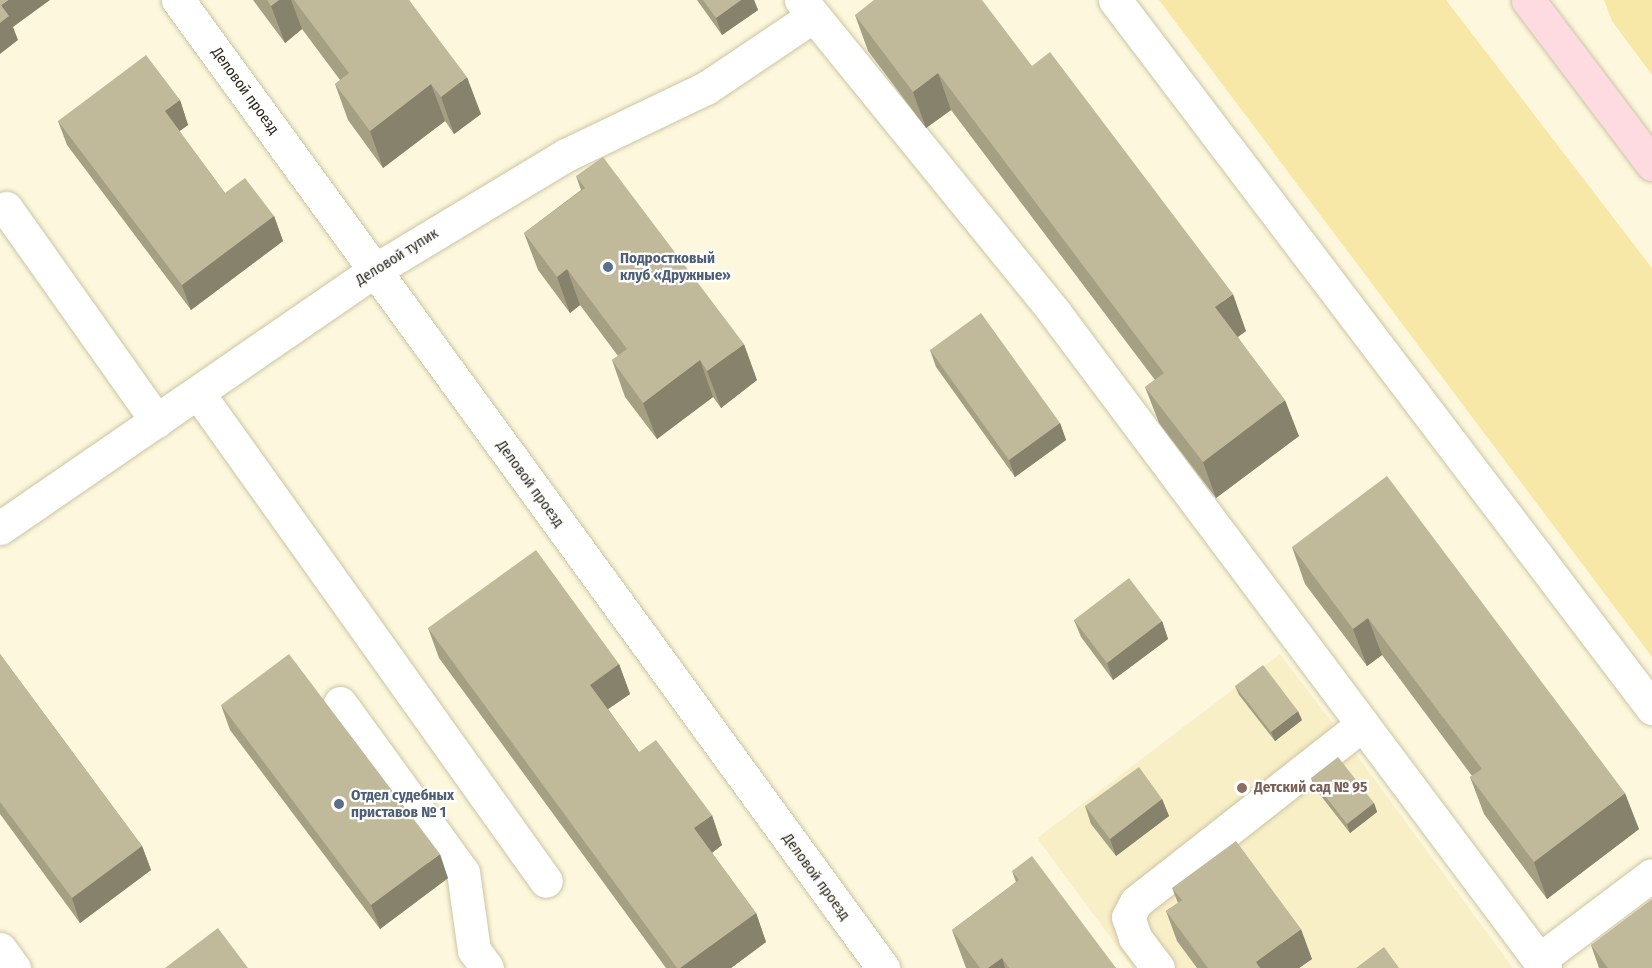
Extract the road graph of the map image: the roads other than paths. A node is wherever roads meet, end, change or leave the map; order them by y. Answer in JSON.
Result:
{"nodes":[{"id":1,"x":178,"y":0,"type":"edge"},
{"id":2,"x":1115,"y":0,"type":"edge"},
{"id":3,"x":1528,"y":0,"type":"edge"},
{"id":4,"x":807,"y":8,"type":"edge"},
{"id":5,"x":1652,"y":164,"type":"edge"},
{"id":6,"x":6,"y":208,"type":"dead end"},
{"id":7,"x":375,"y":270,"type":"junction"},
{"id":8,"x":198,"y":393,"type":"junction"},
{"id":9,"x":157,"y":421,"type":"junction"},
{"id":10,"x":0,"y":528,"type":"edge"},
{"id":11,"x":340,"y":704,"type":"dead end"},
{"id":12,"x":1652,"y":708,"type":"edge"},
{"id":13,"x":1362,"y":724,"type":"junction"},
{"id":14,"x":1652,"y":875,"type":"edge"},
{"id":15,"x":546,"y":881,"type":"dead end"},
{"id":16,"x":0,"y":949,"type":"edge"},
{"id":17,"x":868,"y":963,"type":"edge"},
{"id":18,"x":1542,"y":964,"type":"edge"},
{"id":19,"x":14,"y":968,"type":"edge"},
{"id":20,"x":487,"y":968,"type":"edge"},
{"id":21,"x":1158,"y":968,"type":"edge"}],
"edges":[{"from":1,"to":7,"type":"street","name":"Деловой проезд"},
{"from":2,"to":12,"type":"street"},
{"from":3,"to":5,"type":"main road"},
{"from":4,"to":7,"type":"street","name":"Деловой тупик"},
{"from":4,"to":13,"type":"street"},
{"from":6,"to":9,"type":"street"},
{"from":7,"to":8,"type":"street","name":"Деловой тупик"},
{"from":7,"to":17,"type":"street","name":"Деловой проезд"},
{"from":8,"to":9,"type":"street","name":"Деловой тупик"},
{"from":8,"to":15,"type":"street"},
{"from":9,"to":10,"type":"street","name":"Деловой тупик"},
{"from":11,"to":20,"type":"street"},
{"from":13,"to":18,"type":"street"},
{"from":13,"to":21,"type":"street"},
{"from":14,"to":18,"type":"street"},
{"from":16,"to":19,"type":"street"}]}
